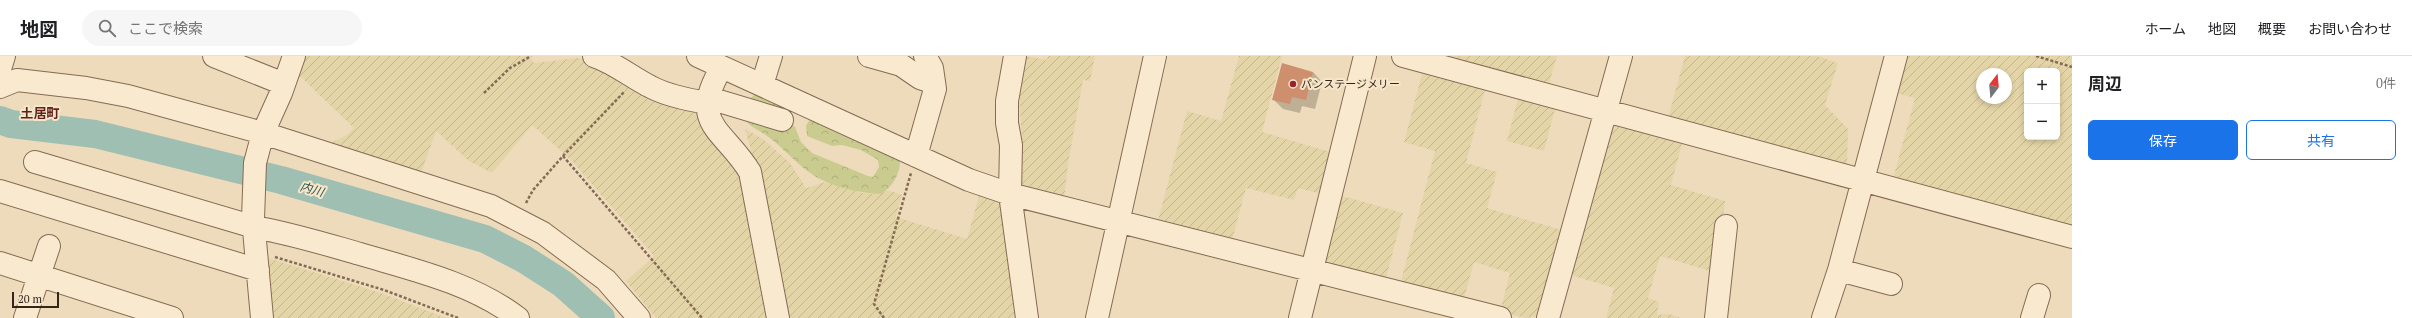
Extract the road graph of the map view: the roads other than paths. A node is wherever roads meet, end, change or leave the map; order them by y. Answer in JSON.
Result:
{"nodes":[{"id":1,"x":4,"y":56,"type":"edge"},
{"id":2,"x":214,"y":56,"type":"edge"},
{"id":3,"x":294,"y":56,"type":"edge"},
{"id":4,"x":594,"y":56,"type":"edge"},
{"id":5,"x":698,"y":56,"type":"edge"},
{"id":6,"x":771,"y":56,"type":"edge"},
{"id":7,"x":869,"y":56,"type":"edge"},
{"id":8,"x":925,"y":56,"type":"edge"},
{"id":9,"x":1015,"y":56,"type":"edge"},
{"id":10,"x":1155,"y":56,"type":"edge"},
{"id":11,"x":1366,"y":56,"type":"edge"},
{"id":12,"x":1403,"y":56,"type":"edge"},
{"id":13,"x":1621,"y":56,"type":"edge"},
{"id":14,"x":1896,"y":56,"type":"edge"},
{"id":15,"x":722,"y":67,"type":"junction"},
{"id":16,"x":0,"y":69,"type":"edge"},
{"id":17,"x":932,"y":82,"type":"junction"},
{"id":18,"x":284,"y":84,"type":"junction"},
{"id":19,"x":762,"y":85,"type":"junction"},
{"id":20,"x":0,"y":87,"type":"edge"},
{"id":21,"x":708,"y":100,"type":"junction"},
{"id":22,"x":1606,"y":111,"type":"junction"},
{"id":23,"x":782,"y":120,"type":"dead end"},
{"id":24,"x":262,"y":136,"type":"junction"},
{"id":25,"x":916,"y":156,"type":"junction"},
{"id":26,"x":35,"y":162,"type":"dead end"},
{"id":27,"x":1862,"y":180,"type":"junction"},
{"id":28,"x":0,"y":191,"type":"edge"},
{"id":29,"x":1010,"y":194,"type":"junction"},
{"id":30,"x":253,"y":223,"type":"junction"},
{"id":31,"x":1118,"y":223,"type":"junction"},
{"id":32,"x":1726,"y":226,"type":"dead end"},
{"id":33,"x":2072,"y":237,"type":"edge"},
{"id":34,"x":49,"y":246,"type":"dead end"},
{"id":35,"x":258,"y":261,"type":"junction"},
{"id":36,"x":0,"y":263,"type":"edge"},
{"id":37,"x":1312,"y":270,"type":"junction"},
{"id":38,"x":1839,"y":270,"type":"junction"},
{"id":39,"x":39,"y":276,"type":"junction"},
{"id":40,"x":1891,"y":284,"type":"dead end"},
{"id":41,"x":2039,"y":295,"type":"dead end"},
{"id":42,"x":25,"y":318,"type":"edge"},
{"id":43,"x":172,"y":318,"type":"edge"},
{"id":44,"x":262,"y":318,"type":"edge"},
{"id":45,"x":518,"y":318,"type":"edge"},
{"id":46,"x":639,"y":318,"type":"edge"},
{"id":47,"x":778,"y":318,"type":"edge"},
{"id":48,"x":1027,"y":318,"type":"edge"},
{"id":49,"x":1097,"y":318,"type":"edge"},
{"id":50,"x":1300,"y":318,"type":"edge"},
{"id":51,"x":1500,"y":318,"type":"edge"},
{"id":52,"x":1548,"y":318,"type":"edge"},
{"id":53,"x":1716,"y":318,"type":"edge"},
{"id":54,"x":1823,"y":318,"type":"edge"},
{"id":55,"x":2032,"y":318,"type":"edge"}],
"edges":[{"from":1,"to":16,"type":"street"},
{"from":2,"to":18,"type":"street"},
{"from":3,"to":18,"type":"street"},
{"from":4,"to":21,"type":"street"},
{"from":5,"to":15,"type":"street"},
{"from":6,"to":19,"type":"street"},
{"from":7,"to":17,"type":"street"},
{"from":8,"to":17,"type":"street"},
{"from":9,"to":29,"type":"street"},
{"from":10,"to":31,"type":"street"},
{"from":11,"to":37,"type":"street"},
{"from":12,"to":22,"type":"street"},
{"from":13,"to":22,"type":"street"},
{"from":14,"to":27,"type":"street"},
{"from":15,"to":19,"type":"street"},
{"from":15,"to":21,"type":"street"},
{"from":17,"to":25,"type":"street"},
{"from":18,"to":24,"type":"street"},
{"from":19,"to":25,"type":"street"},
{"from":20,"to":24,"type":"street"},
{"from":21,"to":23,"type":"street"},
{"from":21,"to":47,"type":"street"},
{"from":22,"to":27,"type":"street"},
{"from":22,"to":52,"type":"street"},
{"from":24,"to":30,"type":"street"},
{"from":24,"to":46,"type":"street"},
{"from":25,"to":29,"type":"street"},
{"from":26,"to":30,"type":"street"},
{"from":27,"to":33,"type":"street"},
{"from":27,"to":38,"type":"street"},
{"from":28,"to":35,"type":"street"},
{"from":29,"to":31,"type":"street"},
{"from":29,"to":48,"type":"street"},
{"from":30,"to":35,"type":"street"},
{"from":30,"to":45,"type":"street"},
{"from":31,"to":37,"type":"street"},
{"from":31,"to":49,"type":"street"},
{"from":32,"to":53,"type":"street"},
{"from":34,"to":39,"type":"street"},
{"from":35,"to":44,"type":"street"},
{"from":36,"to":39,"type":"street"},
{"from":37,"to":50,"type":"street"},
{"from":37,"to":51,"type":"street"},
{"from":38,"to":40,"type":"street"},
{"from":38,"to":54,"type":"street"},
{"from":39,"to":42,"type":"street"},
{"from":39,"to":43,"type":"street"},
{"from":41,"to":55,"type":"street"}]}
